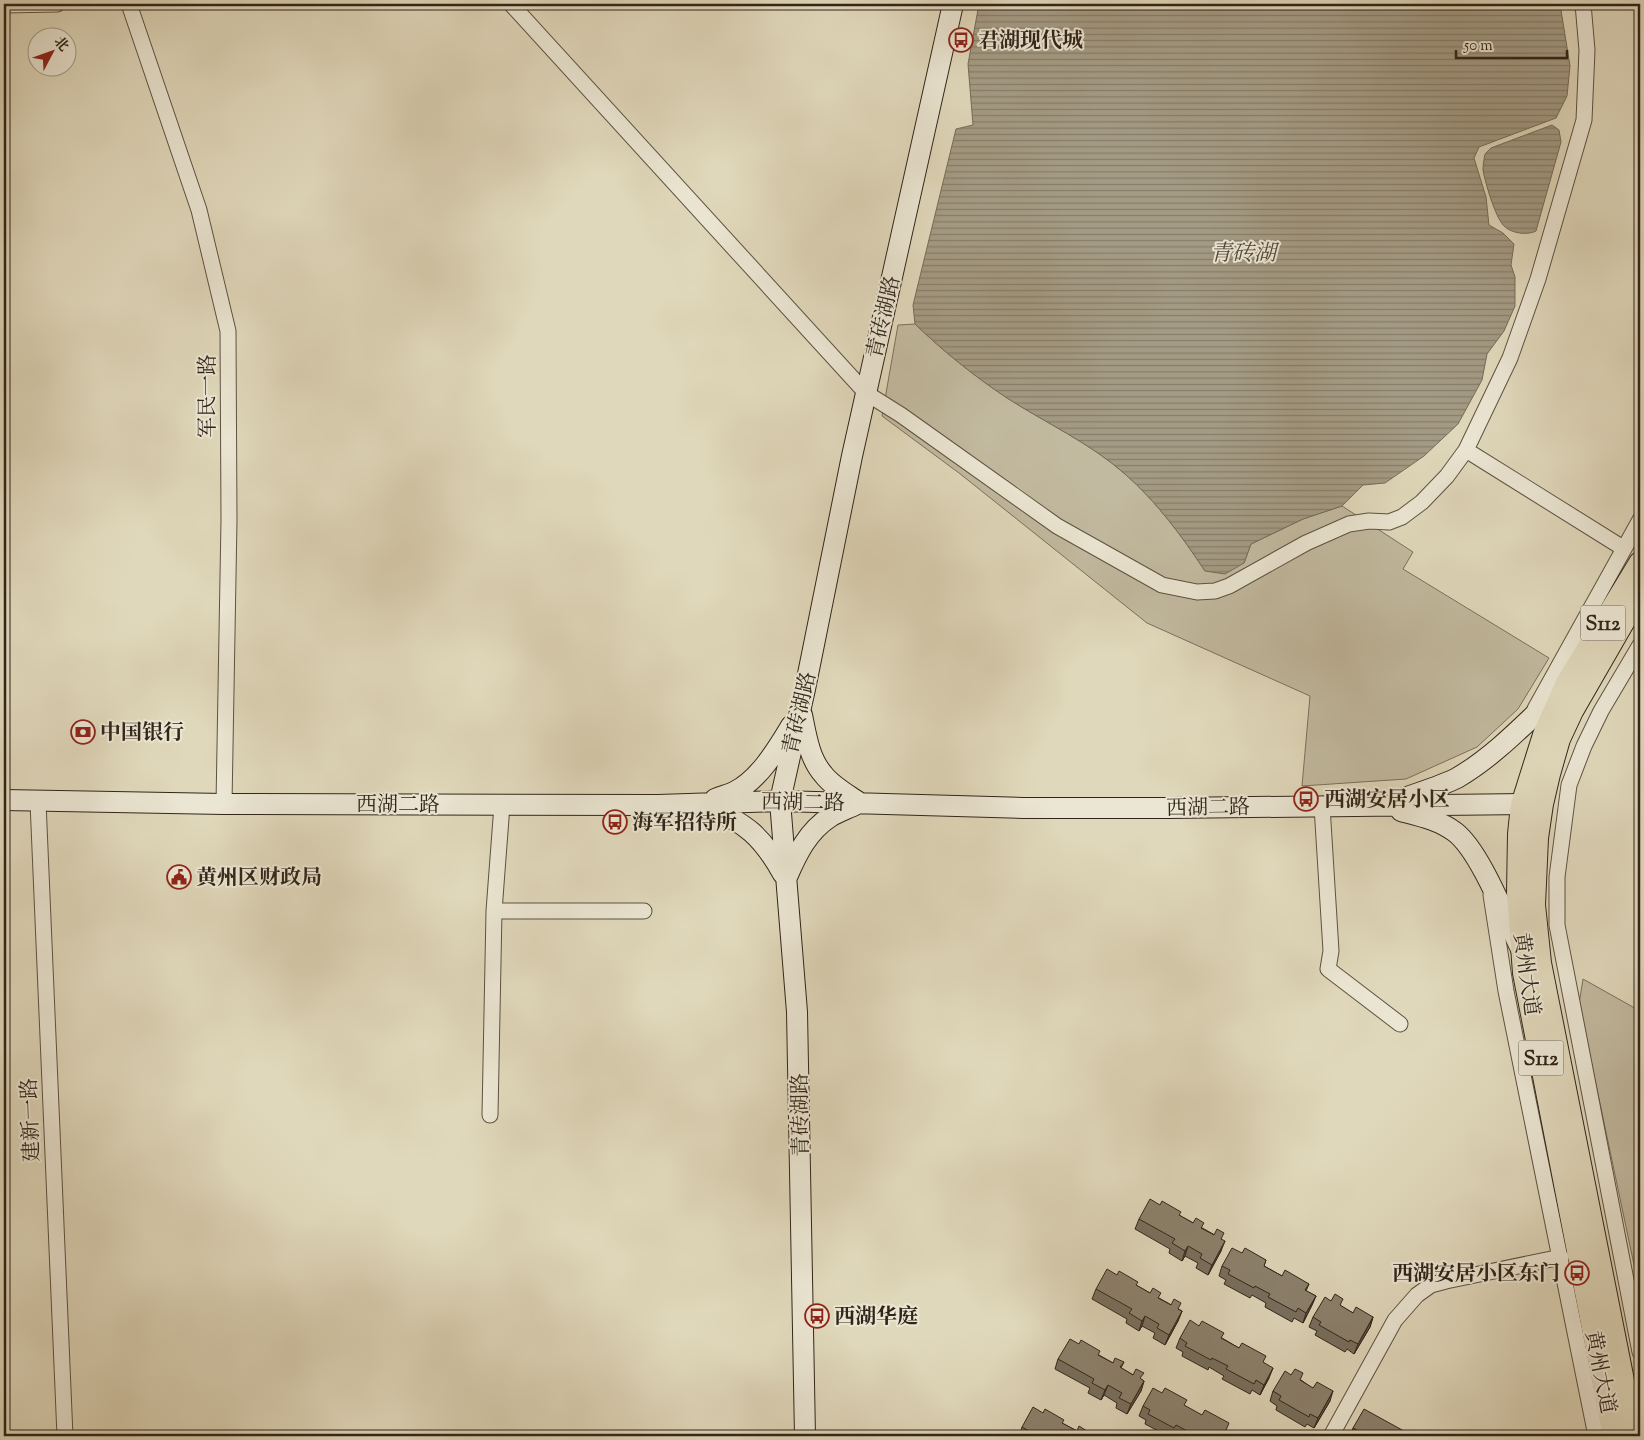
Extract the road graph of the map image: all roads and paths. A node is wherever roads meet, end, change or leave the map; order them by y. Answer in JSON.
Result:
{"nodes":[{"id":1,"x":57,"y":4,"type":"edge"},
{"id":2,"x":129,"y":4,"type":"edge"},
{"id":3,"x":511,"y":4,"type":"edge"},
{"id":4,"x":952,"y":4,"type":"edge"},
{"id":5,"x":1583,"y":4,"type":"edge"},
{"id":6,"x":4,"y":5,"type":"edge"},
{"id":7,"x":866,"y":393,"type":"junction"},
{"id":8,"x":1466,"y":450,"type":"junction"},
{"id":9,"x":1640,"y":520,"type":"edge"},
{"id":10,"x":1624,"y":548,"type":"junction"},
{"id":11,"x":1640,"y":563,"type":"edge"},
{"id":12,"x":1640,"y":593,"type":"edge"},
{"id":13,"x":1640,"y":645,"type":"edge"},
{"id":14,"x":1567,"y":683,"type":"junction"},
{"id":15,"x":800,"y":709,"type":"junction"},
{"id":16,"x":1528,"y":720,"type":"junction"},
{"id":17,"x":4,"y":800,"type":"edge"},
{"id":18,"x":780,"y":801,"type":"junction"},
{"id":19,"x":38,"y":802,"type":"junction"},
{"id":20,"x":860,"y":803,"type":"junction"},
{"id":21,"x":224,"y":804,"type":"junction"},
{"id":22,"x":700,"y":804,"type":"junction"},
{"id":23,"x":1532,"y":804,"type":"junction"},
{"id":24,"x":502,"y":805,"type":"junction"},
{"id":25,"x":1322,"y":806,"type":"junction"},
{"id":26,"x":1382,"y":806,"type":"junction"},
{"id":27,"x":786,"y":879,"type":"junction"},
{"id":28,"x":1488,"y":881,"type":"junction"},
{"id":29,"x":494,"y":911,"type":"junction"},
{"id":30,"x":644,"y":911,"type":"dead end"},
{"id":31,"x":1522,"y":953,"type":"junction"},
{"id":32,"x":1400,"y":1024,"type":"dead end"},
{"id":33,"x":490,"y":1115,"type":"dead end"},
{"id":34,"x":1561,"y":1257,"type":"junction"},
{"id":35,"x":1640,"y":1352,"type":"edge"},
{"id":36,"x":65,"y":1436,"type":"edge"},
{"id":37,"x":805,"y":1436,"type":"edge"},
{"id":38,"x":1331,"y":1436,"type":"edge"},
{"id":39,"x":1596,"y":1436,"type":"edge"},
{"id":40,"x":1614,"y":1436,"type":"edge"},
{"id":41,"x":1634,"y":1436,"type":"edge"}],
"edges":[{"from":1,"to":6,"type":"street"},
{"from":2,"to":21,"type":"street","name":"军民一路"},
{"from":3,"to":7,"type":"street"},
{"from":4,"to":7,"type":"main road","name":"青砖湖路"},
{"from":5,"to":8,"type":"street"},
{"from":7,"to":8,"type":"street"},
{"from":7,"to":15,"type":"main road","name":"青砖湖路"},
{"from":8,"to":10,"type":"street"},
{"from":9,"to":10,"type":"street"},
{"from":10,"to":16,"type":"street"},
{"from":11,"to":14,"type":"main road","name":"黄州大道","number":"S112"},
{"from":12,"to":23,"type":"main road","name":"黄州大道","number":"S112"},
{"from":13,"to":35,"type":"street"},
{"from":14,"to":16,"type":"main road"},
{"from":14,"to":23,"type":"main road","name":"黄州大道","number":"S112"},
{"from":15,"to":18,"type":"main road","name":"青砖湖路"},
{"from":15,"to":20,"type":"main road"},
{"from":15,"to":22,"type":"main road"},
{"from":16,"to":26,"type":"main road"},
{"from":17,"to":19,"type":"main road","name":"西湖二路"},
{"from":18,"to":20,"type":"main road","name":"西湖二路"},
{"from":18,"to":22,"type":"main road","name":"西湖二路"},
{"from":18,"to":27,"type":"main road","name":"青砖湖路"},
{"from":19,"to":21,"type":"main road","name":"西湖二路"},
{"from":19,"to":36,"type":"street","name":"建新一路"},
{"from":20,"to":25,"type":"main road","name":"西湖二路"},
{"from":20,"to":27,"type":"main road"},
{"from":21,"to":24,"type":"main road","name":"西湖二路"},
{"from":22,"to":24,"type":"main road","name":"西湖二路"},
{"from":22,"to":27,"type":"main road"},
{"from":23,"to":26,"type":"main road","name":"西湖二路"},
{"from":23,"to":31,"type":"main road","name":"黄州大道","number":"S112"},
{"from":23,"to":41,"type":"main road","name":"黄州大道","number":"S112"},
{"from":24,"to":29,"type":"street"},
{"from":25,"to":26,"type":"main road","name":"西湖二路"},
{"from":25,"to":32,"type":"street"},
{"from":26,"to":28,"type":"main road"},
{"from":27,"to":37,"type":"main road","name":"青砖湖路"},
{"from":28,"to":31,"type":"main road"},
{"from":28,"to":34,"type":"street"},
{"from":29,"to":30,"type":"street"},
{"from":29,"to":33,"type":"street"},
{"from":31,"to":40,"type":"main road","name":"黄州大道","number":"S112"},
{"from":34,"to":38,"type":"street"},
{"from":34,"to":39,"type":"street"}]}
